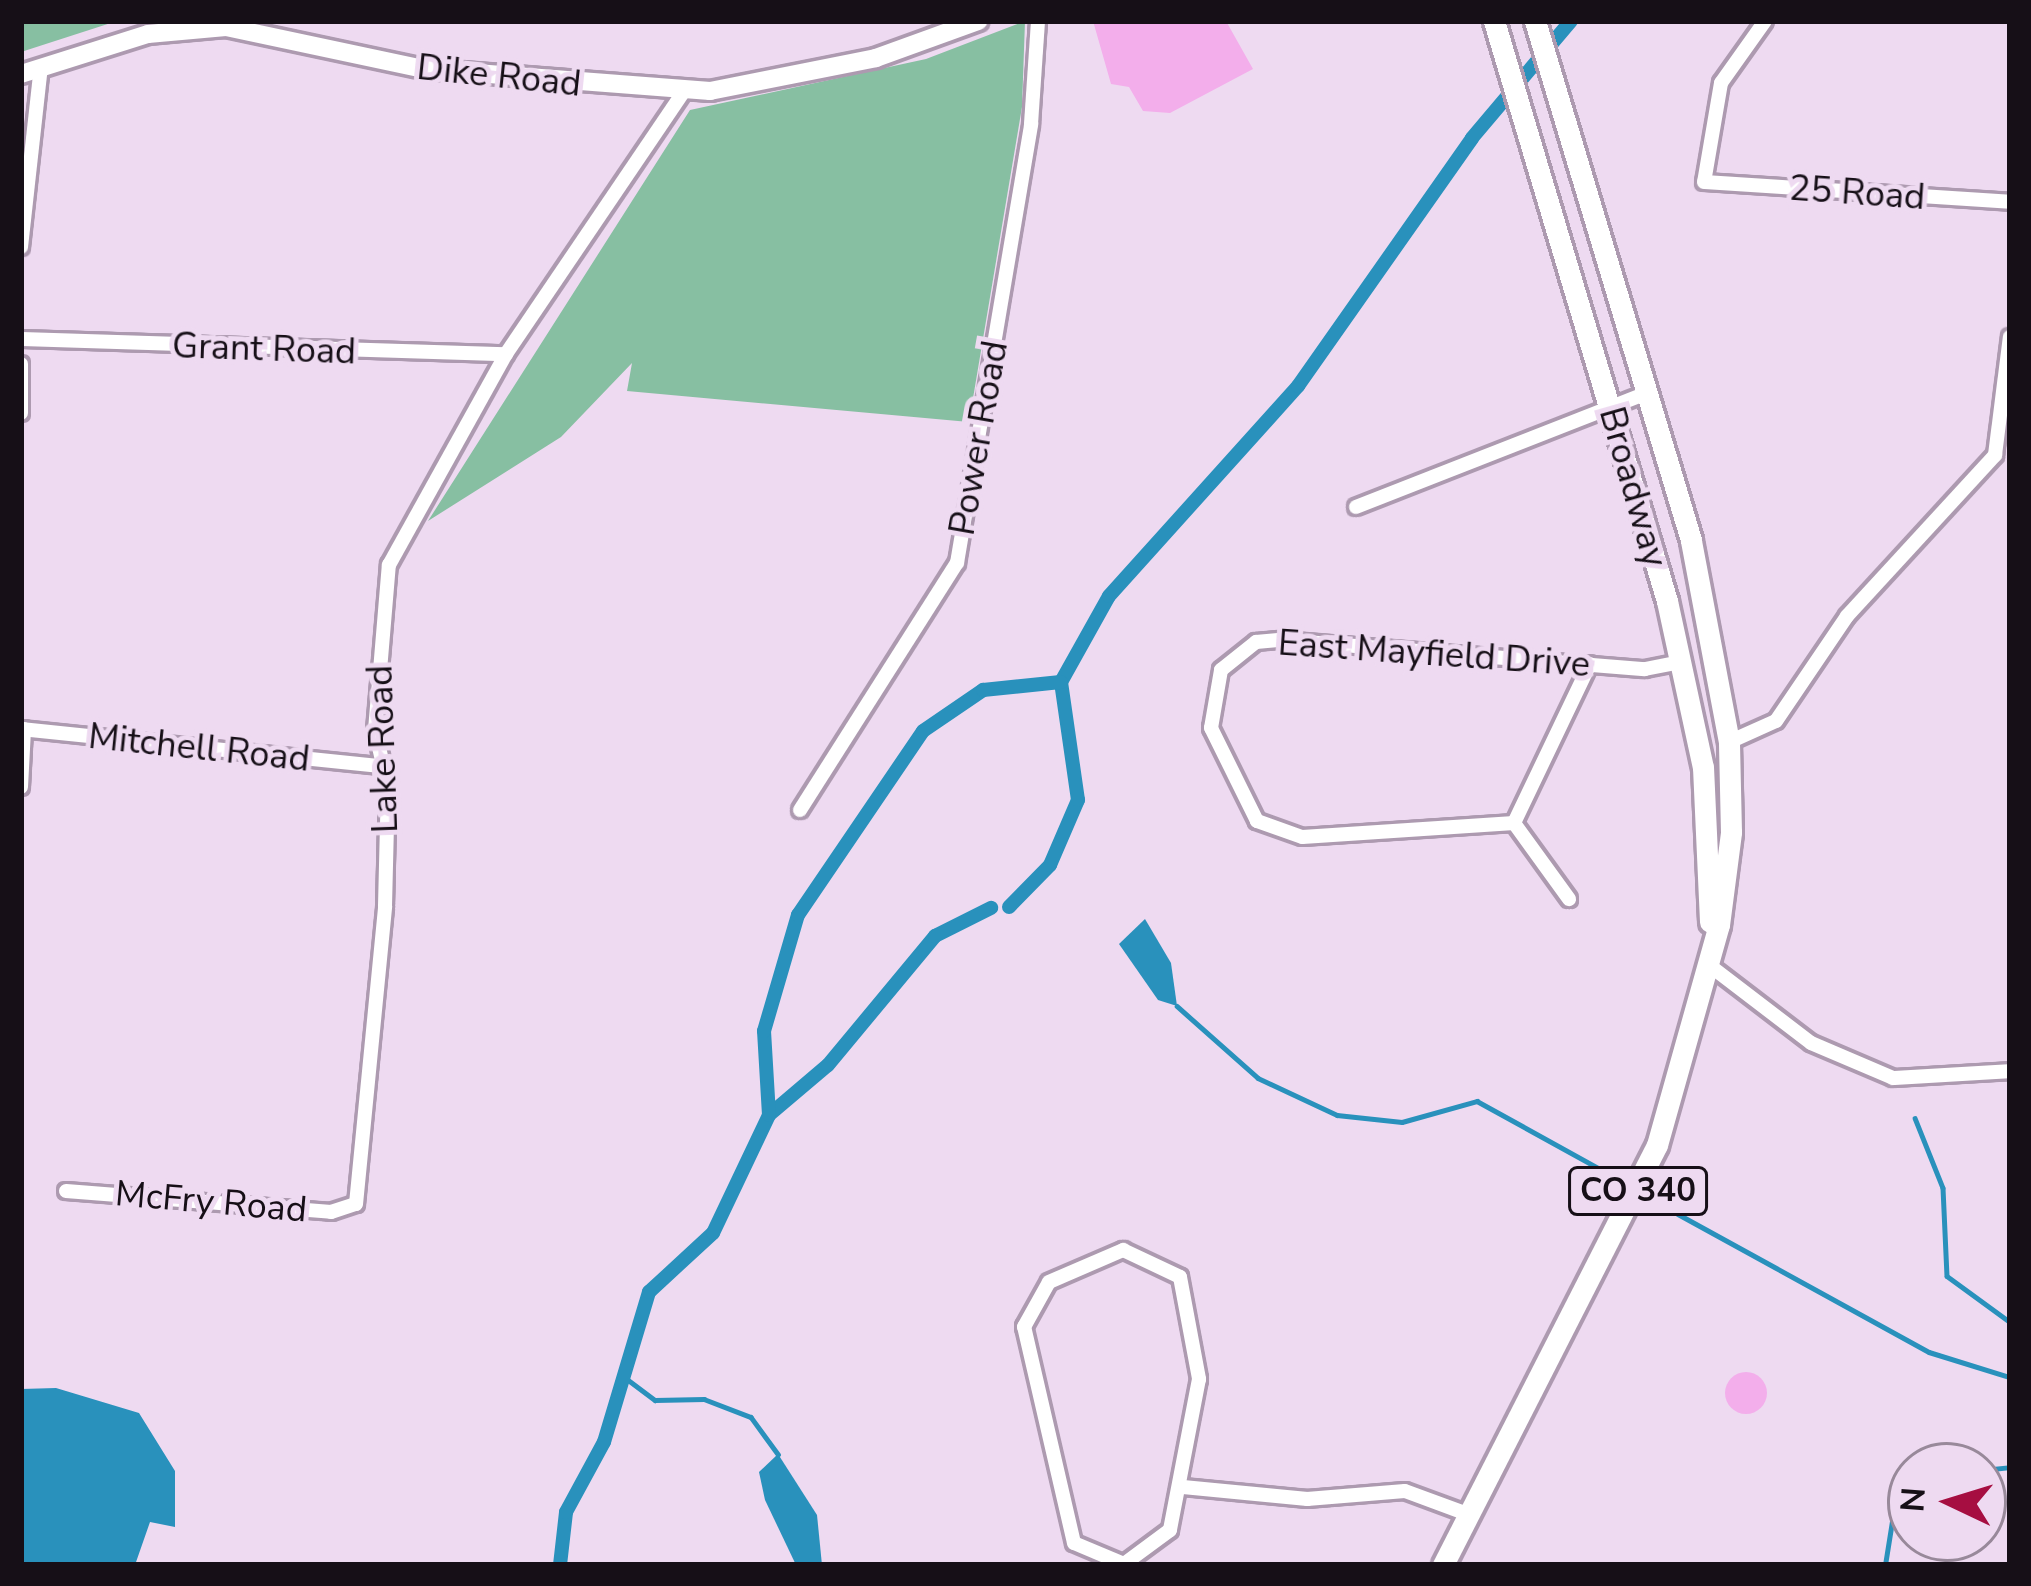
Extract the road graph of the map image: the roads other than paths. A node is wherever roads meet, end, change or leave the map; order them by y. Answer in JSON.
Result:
{"nodes":[{"id":1,"x":978,"y":21,"type":"edge"},
{"id":2,"x":1038,"y":21,"type":"edge"},
{"id":3,"x":1494,"y":21,"type":"edge"},
{"id":4,"x":1765,"y":21,"type":"edge"},
{"id":5,"x":1537,"y":26,"type":"edge"},
{"id":6,"x":41,"y":67,"type":"junction"},
{"id":7,"x":21,"y":74,"type":"edge"},
{"id":8,"x":684,"y":92,"type":"junction"},
{"id":9,"x":2010,"y":202,"type":"edge"},
{"id":10,"x":21,"y":247,"type":"edge"},
{"id":11,"x":2010,"y":337,"type":"edge"},
{"id":12,"x":21,"y":339,"type":"edge"},
{"id":13,"x":506,"y":354,"type":"junction"},
{"id":14,"x":21,"y":364,"type":"edge"},
{"id":15,"x":1648,"y":392,"type":"junction"},
{"id":16,"x":1610,"y":406,"type":"junction"},
{"id":17,"x":21,"y":413,"type":"edge"},
{"id":18,"x":2002,"y":455,"type":"edge"},
{"id":19,"x":1356,"y":507,"type":"dead end"},
{"id":20,"x":1685,"y":519,"type":"junction"},
{"id":21,"x":1681,"y":662,"type":"junction"},
{"id":22,"x":1591,"y":664,"type":"junction"},
{"id":23,"x":22,"y":729,"type":"edge"},
{"id":24,"x":1729,"y":742,"type":"junction"},
{"id":25,"x":378,"y":766,"type":"junction"},
{"id":26,"x":21,"y":787,"type":"edge"},
{"id":27,"x":800,"y":810,"type":"dead end"},
{"id":28,"x":1514,"y":823,"type":"junction"},
{"id":29,"x":1569,"y":899,"type":"dead end"},
{"id":30,"x":1709,"y":964,"type":"junction"},
{"id":31,"x":2010,"y":1070,"type":"edge"},
{"id":32,"x":66,"y":1191,"type":"dead end"},
{"id":33,"x":356,"y":1204,"type":"joint"},
{"id":34,"x":1183,"y":1486,"type":"junction"},
{"id":35,"x":1470,"y":1515,"type":"junction"},
{"id":36,"x":1443,"y":1565,"type":"edge"}],
"edges":[{"from":1,"to":8,"type":"street","name":"Dike Road"},
{"from":2,"to":27,"type":"street","name":"Power Road"},
{"from":3,"to":16,"type":"main road","name":"Broadway","number":"CO 340"},
{"from":4,"to":9,"type":"street","name":"25 Road"},
{"from":5,"to":15,"type":"main road","name":"Broadway","number":"CO 340"},
{"from":6,"to":7,"type":"street","name":"Dike Road"},
{"from":6,"to":8,"type":"street","name":"Dike Road"},
{"from":6,"to":10,"type":"street"},
{"from":8,"to":13,"type":"street","name":"Lake Road"},
{"from":11,"to":18,"type":"street"},
{"from":12,"to":13,"type":"street","name":"Grant Road"},
{"from":13,"to":25,"type":"street","name":"Lake Road"},
{"from":14,"to":17,"type":"street"},
{"from":15,"to":16,"type":"street"},
{"from":15,"to":20,"type":"main road","name":"Broadway","number":"CO 340"},
{"from":16,"to":19,"type":"street"},
{"from":16,"to":21,"type":"main road","name":"Broadway","number":"CO 340"},
{"from":18,"to":24,"type":"street"},
{"from":20,"to":21,"type":"main road"},
{"from":20,"to":24,"type":"main road","name":"Broadway","number":"CO 340"},
{"from":21,"to":22,"type":"street","name":"East Mayfield Drive"},
{"from":21,"to":30,"type":"main road","name":"Broadway","number":"CO 340"},
{"from":22,"to":28,"type":"street"},
{"from":22,"to":28,"type":"street","name":"East Mayfield Drive"},
{"from":23,"to":25,"type":"street","name":"Mitchell Road"},
{"from":23,"to":26,"type":"street"},
{"from":24,"to":30,"type":"main road","name":"Broadway","number":"CO 340"},
{"from":25,"to":33,"type":"street","name":"Lake Road"},
{"from":28,"to":29,"type":"street"},
{"from":30,"to":31,"type":"street"},
{"from":30,"to":35,"type":"main road","name":"Broadway","number":"CO 340"},
{"from":32,"to":33,"type":"street","name":"McFry Road"},
{"from":34,"to":34,"type":"street"},
{"from":34,"to":35,"type":"street"},
{"from":35,"to":36,"type":"main road","name":"Broadway","number":"CO 340"}]}
